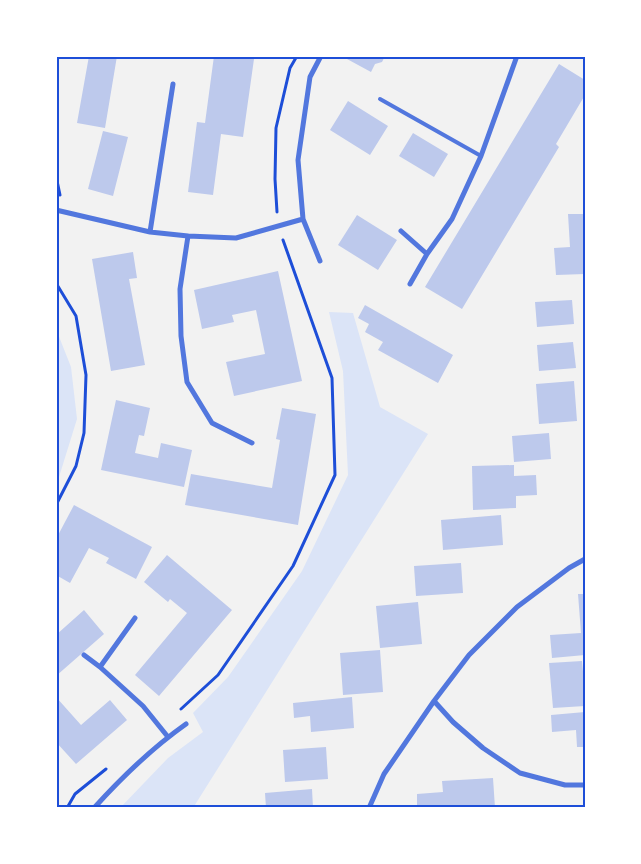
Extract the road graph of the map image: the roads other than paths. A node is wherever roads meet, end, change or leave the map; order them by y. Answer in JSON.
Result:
{"nodes":[{"id":1,"x":321,"y":56,"type":"edge"},
{"id":2,"x":517,"y":56,"type":"edge"},
{"id":3,"x":173,"y":84,"type":"dead end"},
{"id":4,"x":380,"y":99,"type":"dead end"},
{"id":5,"x":481,"y":156,"type":"junction"},
{"id":6,"x":56,"y":210,"type":"edge"},
{"id":7,"x":303,"y":219,"type":"junction"},
{"id":8,"x":401,"y":231,"type":"dead end"},
{"id":9,"x":150,"y":232,"type":"junction"},
{"id":10,"x":188,"y":236,"type":"junction"},
{"id":11,"x":427,"y":254,"type":"junction"},
{"id":12,"x":320,"y":261,"type":"dead end"},
{"id":13,"x":410,"y":284,"type":"dead end"},
{"id":14,"x":252,"y":443,"type":"dead end"},
{"id":15,"x":585,"y":559,"type":"edge"},
{"id":16,"x":135,"y":618,"type":"dead end"},
{"id":17,"x":84,"y":655,"type":"dead end"},
{"id":18,"x":100,"y":667,"type":"junction"},
{"id":19,"x":434,"y":701,"type":"junction"},
{"id":20,"x":186,"y":724,"type":"dead end"},
{"id":21,"x":168,"y":737,"type":"junction"},
{"id":22,"x":585,"y":786,"type":"edge"},
{"id":23,"x":94,"y":808,"type":"edge"},
{"id":24,"x":369,"y":808,"type":"edge"}],
"edges":[{"from":1,"to":7,"type":"street"},
{"from":2,"to":5,"type":"street"},
{"from":3,"to":9,"type":"street"},
{"from":4,"to":5,"type":"lane"},
{"from":5,"to":11,"type":"street"},
{"from":6,"to":9,"type":"street"},
{"from":7,"to":10,"type":"street"},
{"from":7,"to":12,"type":"street"},
{"from":8,"to":11,"type":"street"},
{"from":9,"to":10,"type":"street"},
{"from":10,"to":14,"type":"street"},
{"from":11,"to":13,"type":"street"},
{"from":15,"to":19,"type":"street"},
{"from":16,"to":18,"type":"street"},
{"from":17,"to":18,"type":"street"},
{"from":18,"to":21,"type":"street"},
{"from":19,"to":22,"type":"street"},
{"from":19,"to":24,"type":"street"},
{"from":20,"to":21,"type":"street"},
{"from":21,"to":23,"type":"street"}]}
